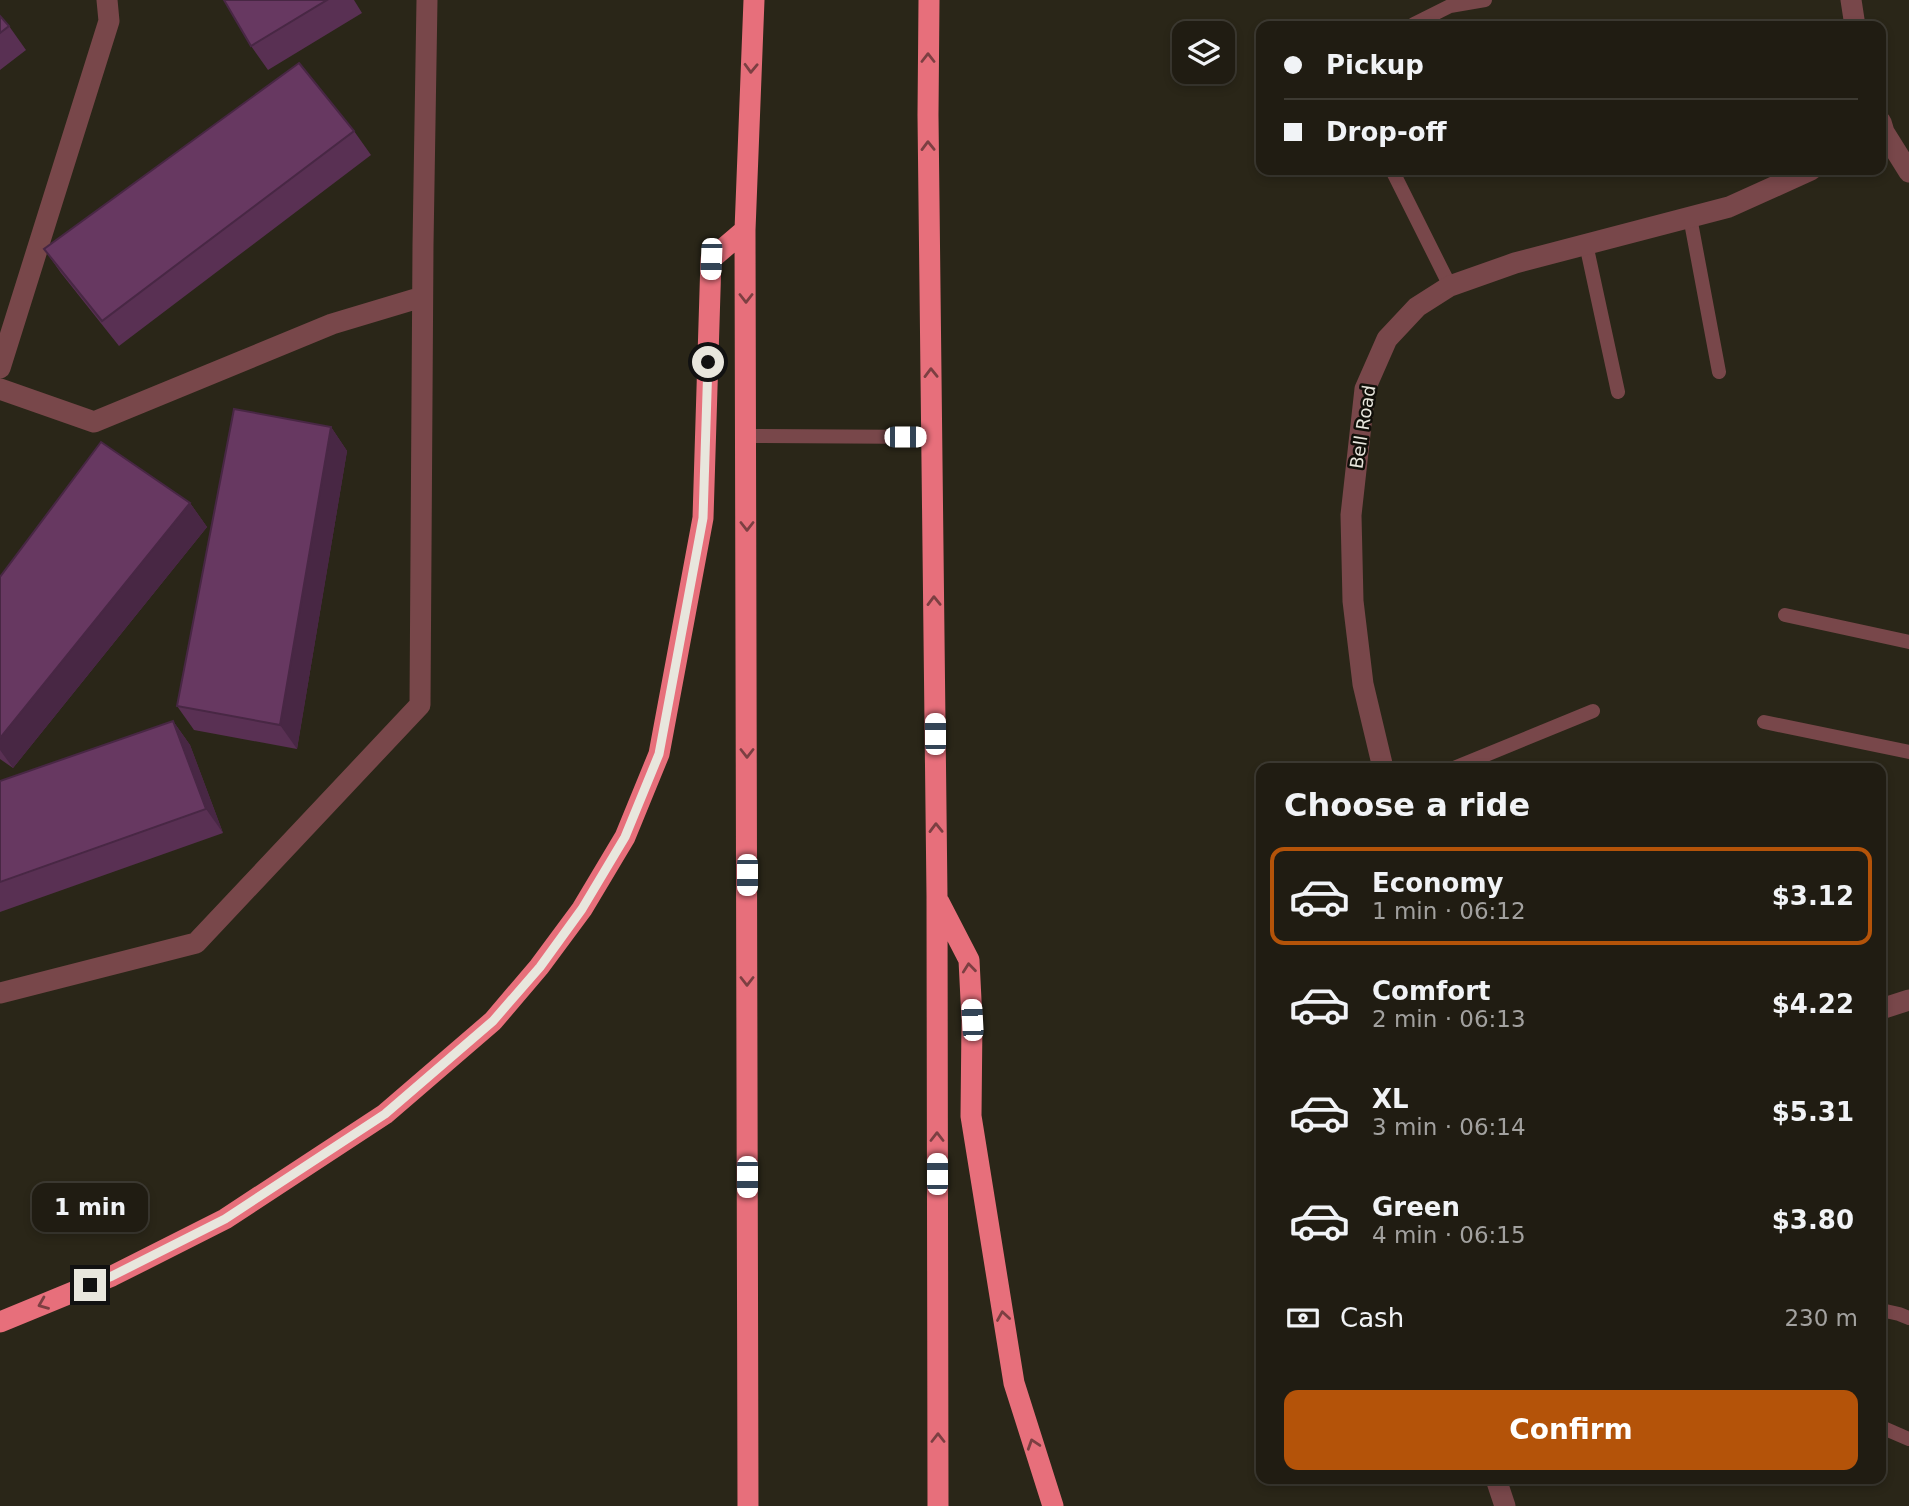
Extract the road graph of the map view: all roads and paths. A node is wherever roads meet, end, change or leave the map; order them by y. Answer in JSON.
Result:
{"nodes":[{"id":1,"x":107,"y":0,"type":"edge"},
{"id":2,"x":427,"y":0,"type":"edge"},
{"id":3,"x":754,"y":0,"type":"edge"},
{"id":4,"x":929,"y":0,"type":"edge"},
{"id":5,"x":1485,"y":0,"type":"edge"},
{"id":6,"x":1851,"y":0,"type":"edge"},
{"id":7,"x":1420,"y":21,"type":"edge"},
{"id":8,"x":1854,"y":21,"type":"edge"},
{"id":9,"x":1886,"y":135,"type":"edge"},
{"id":10,"x":1907,"y":163,"type":"edge"},
{"id":11,"x":1394,"y":175,"type":"edge"},
{"id":12,"x":1800,"y":175,"type":"edge"},
{"id":13,"x":1690,"y":217,"type":"junction"},
{"id":14,"x":745,"y":230,"type":"junction"},
{"id":15,"x":1586,"y":244,"type":"junction"},
{"id":16,"x":1450,"y":286,"type":"junction"},
{"id":17,"x":422,"y":297,"type":"junction"},
{"id":18,"x":0,"y":368,"type":"edge"},
{"id":19,"x":1719,"y":372,"type":"dead end"},
{"id":20,"x":0,"y":389,"type":"edge"},
{"id":21,"x":1618,"y":392,"type":"dead end"},
{"id":22,"x":747,"y":436,"type":"junction"},
{"id":23,"x":932,"y":437,"type":"junction"},
{"id":24,"x":1785,"y":615,"type":"dead end"},
{"id":25,"x":1909,"y":642,"type":"edge"},
{"id":26,"x":1593,"y":711,"type":"dead end"},
{"id":27,"x":1764,"y":722,"type":"dead end"},
{"id":28,"x":1909,"y":752,"type":"edge"},
{"id":29,"x":1382,"y":763,"type":"edge"},
{"id":30,"x":1466,"y":763,"type":"edge"},
{"id":31,"x":937,"y":896,"type":"junction"},
{"id":32,"x":0,"y":993,"type":"edge"},
{"id":33,"x":1909,"y":1000,"type":"edge"},
{"id":34,"x":1886,"y":1007,"type":"edge"},
{"id":35,"x":1886,"y":1311,"type":"edge"},
{"id":36,"x":1909,"y":1318,"type":"edge"},
{"id":37,"x":0,"y":1322,"type":"edge"},
{"id":38,"x":1886,"y":1429,"type":"edge"},
{"id":39,"x":1909,"y":1439,"type":"edge"},
{"id":40,"x":1498,"y":1484,"type":"edge"},
{"id":41,"x":748,"y":1506,"type":"edge"},
{"id":42,"x":938,"y":1506,"type":"edge"},
{"id":43,"x":1053,"y":1506,"type":"edge"},
{"id":44,"x":1505,"y":1506,"type":"edge"}],
"edges":[{"from":1,"to":18,"type":"street"},
{"from":2,"to":17,"type":"street"},
{"from":3,"to":14,"type":"highway","one_way":true},
{"from":23,"to":4,"type":"highway","one_way":true},
{"from":5,"to":7,"type":"lane"},
{"from":6,"to":8,"type":"street"},
{"from":9,"to":10,"type":"street"},
{"from":11,"to":16,"type":"lane"},
{"from":12,"to":13,"type":"street","name":"Bell Road"},
{"from":13,"to":15,"type":"street","name":"Bell Road"},
{"from":13,"to":19,"type":"lane"},
{"from":14,"to":22,"type":"highway","one_way":true},
{"from":14,"to":37,"type":"highway","one_way":true},
{"from":15,"to":16,"type":"street","name":"Bell Road"},
{"from":15,"to":21,"type":"lane"},
{"from":16,"to":29,"type":"street","name":"Bell Road"},
{"from":17,"to":20,"type":"street"},
{"from":17,"to":32,"type":"street"},
{"from":22,"to":23,"type":"lane"},
{"from":22,"to":41,"type":"highway","one_way":true},
{"from":31,"to":23,"type":"highway","one_way":true},
{"from":24,"to":25,"type":"lane"},
{"from":26,"to":30,"type":"lane"},
{"from":27,"to":28,"type":"lane"},
{"from":42,"to":31,"type":"highway","one_way":true},
{"from":43,"to":31,"type":"highway","one_way":true},
{"from":33,"to":34,"type":"street"},
{"from":35,"to":36,"type":"lane"},
{"from":38,"to":39,"type":"lane"},
{"from":40,"to":44,"type":"street"}]}
